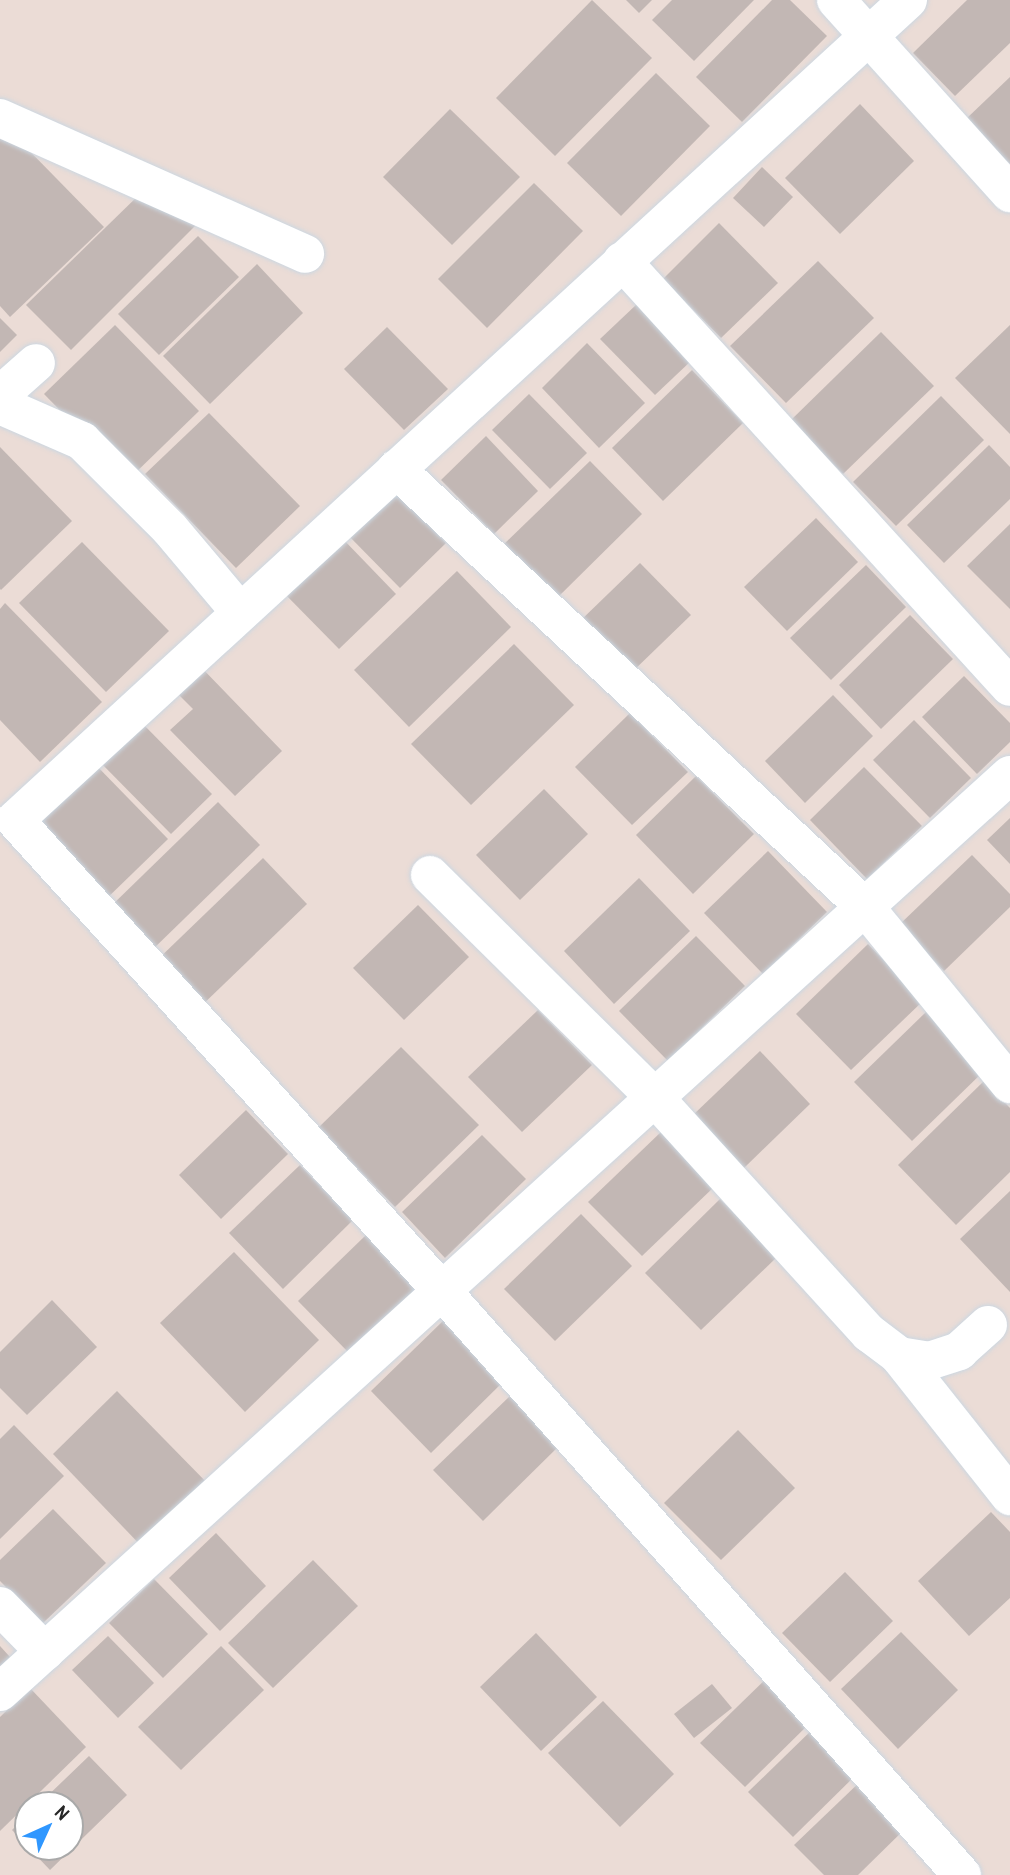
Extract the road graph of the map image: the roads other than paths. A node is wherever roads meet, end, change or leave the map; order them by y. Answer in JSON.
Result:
{"nodes":[{"id":1,"x":836,"y":0,"type":"edge"},
{"id":2,"x":908,"y":0,"type":"edge"},
{"id":3,"x":867,"y":36,"type":"junction"},
{"id":4,"x":0,"y":118,"type":"edge"},
{"id":5,"x":1010,"y":193,"type":"edge"},
{"id":6,"x":305,"y":254,"type":"dead end"},
{"id":7,"x":622,"y":261,"type":"junction"},
{"id":8,"x":36,"y":363,"type":"dead end"},
{"id":9,"x":0,"y":395,"type":"edge"},
{"id":10,"x":0,"y":405,"type":"edge"},
{"id":11,"x":396,"y":469,"type":"junction"},
{"id":12,"x":240,"y":612,"type":"junction"},
{"id":13,"x":1010,"y":687,"type":"edge"},
{"id":14,"x":1010,"y":775,"type":"edge"},
{"id":15,"x":7,"y":813,"type":"edge"},
{"id":16,"x":430,"y":876,"type":"dead end"},
{"id":17,"x":865,"y":906,"type":"junction"},
{"id":18,"x":1010,"y":1084,"type":"edge"},
{"id":19,"x":655,"y":1098,"type":"junction"},
{"id":20,"x":443,"y":1291,"type":"junction"},
{"id":21,"x":988,"y":1325,"type":"dead end"},
{"id":22,"x":899,"y":1356,"type":"junction"},
{"id":23,"x":1010,"y":1496,"type":"edge"},
{"id":24,"x":0,"y":1606,"type":"edge"},
{"id":25,"x":45,"y":1652,"type":"junction"},
{"id":26,"x":0,"y":1692,"type":"edge"},
{"id":27,"x":962,"y":1875,"type":"edge"}],
"edges":[{"from":1,"to":3,"type":"street"},
{"from":2,"to":3,"type":"street"},
{"from":3,"to":5,"type":"street"},
{"from":3,"to":7,"type":"street"},
{"from":4,"to":6,"type":"street"},
{"from":7,"to":11,"type":"street"},
{"from":7,"to":13,"type":"street"},
{"from":8,"to":9,"type":"street"},
{"from":10,"to":12,"type":"street"},
{"from":11,"to":12,"type":"street"},
{"from":11,"to":17,"type":"street"},
{"from":12,"to":15,"type":"street"},
{"from":14,"to":17,"type":"street"},
{"from":15,"to":20,"type":"street"},
{"from":16,"to":19,"type":"street"},
{"from":17,"to":18,"type":"street"},
{"from":17,"to":19,"type":"street"},
{"from":19,"to":20,"type":"street"},
{"from":19,"to":22,"type":"street"},
{"from":20,"to":25,"type":"street"},
{"from":20,"to":27,"type":"street"},
{"from":21,"to":22,"type":"street"},
{"from":22,"to":23,"type":"street"},
{"from":24,"to":25,"type":"street"},
{"from":25,"to":26,"type":"street"}]}
